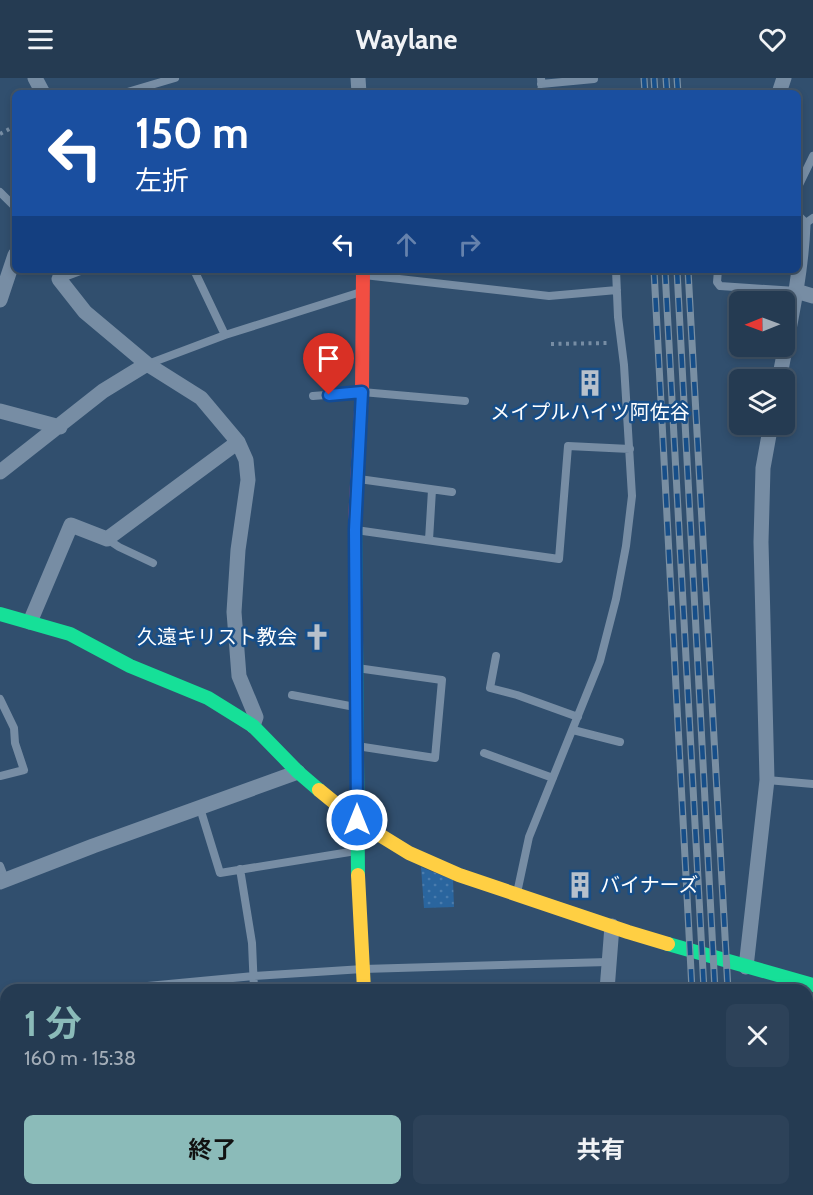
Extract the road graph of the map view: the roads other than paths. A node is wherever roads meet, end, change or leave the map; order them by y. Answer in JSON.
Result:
{"nodes":[{"id":1,"x":175,"y":78,"type":"edge"},
{"id":2,"x":594,"y":79,"type":"edge"},
{"id":3,"x":541,"y":81,"type":"edge"},
{"id":4,"x":134,"y":90,"type":"edge"},
{"id":5,"x":813,"y":156,"type":"edge"},
{"id":6,"x":801,"y":181,"type":"edge"},
{"id":7,"x":0,"y":192,"type":"edge"},
{"id":8,"x":12,"y":204,"type":"edge"},
{"id":9,"x":805,"y":221,"type":"edge"},
{"id":10,"x":801,"y":252,"type":"edge"},
{"id":11,"x":12,"y":264,"type":"edge"},
{"id":12,"x":195,"y":273,"type":"edge"},
{"id":13,"x":363,"y":273,"type":"edge"},
{"id":14,"x":616,"y":273,"type":"edge"},
{"id":15,"x":718,"y":273,"type":"edge"},
{"id":16,"x":798,"y":273,"type":"edge"},
{"id":17,"x":57,"y":275,"type":"edge"},
{"id":18,"x":617,"y":290,"type":"junction"},
{"id":19,"x":363,"y":291,"type":"junction"},
{"id":20,"x":796,"y":291,"type":"junction"},
{"id":21,"x":813,"y":296,"type":"edge"},
{"id":22,"x":0,"y":300,"type":"edge"},
{"id":23,"x":225,"y":335,"type":"junction"},
{"id":24,"x":147,"y":364,"type":"junction"},
{"id":25,"x":781,"y":369,"type":"edge"},
{"id":26,"x":362,"y":392,"type":"junction"},
{"id":27,"x":313,"y":396,"type":"dead end"},
{"id":28,"x":465,"y":400,"type":"dead end"},
{"id":29,"x":0,"y":411,"type":"edge"},
{"id":30,"x":60,"y":427,"type":"junction"},
{"id":31,"x":769,"y":435,"type":"edge"},
{"id":32,"x":238,"y":442,"type":"junction"},
{"id":33,"x":630,"y":449,"type":"junction"},
{"id":34,"x":0,"y":472,"type":"edge"},
{"id":35,"x":358,"y":479,"type":"junction"},
{"id":36,"x":432,"y":490,"type":"junction"},
{"id":37,"x":452,"y":492,"type":"dead end"},
{"id":38,"x":355,"y":530,"type":"junction"},
{"id":39,"x":107,"y":539,"type":"junction"},
{"id":40,"x":429,"y":540,"type":"junction"},
{"id":41,"x":153,"y":563,"type":"dead end"},
{"id":42,"x":0,"y":615,"type":"edge"},
{"id":43,"x":30,"y":622,"type":"junction"},
{"id":44,"x":496,"y":656,"type":"dead end"},
{"id":45,"x":356,"y":668,"type":"junction"},
{"id":46,"x":292,"y":695,"type":"dead end"},
{"id":47,"x":0,"y":699,"type":"edge"},
{"id":48,"x":356,"y":708,"type":"junction"},
{"id":49,"x":578,"y":717,"type":"junction"},
{"id":50,"x":254,"y":726,"type":"junction"},
{"id":51,"x":573,"y":730,"type":"junction"},
{"id":52,"x":620,"y":742,"type":"dead end"},
{"id":53,"x":357,"y":746,"type":"junction"},
{"id":54,"x":484,"y":753,"type":"dead end"},
{"id":55,"x":298,"y":772,"type":"junction"},
{"id":56,"x":0,"y":776,"type":"edge"},
{"id":57,"x":553,"y":778,"type":"junction"},
{"id":58,"x":767,"y":780,"type":"junction"},
{"id":59,"x":813,"y":784,"type":"edge"},
{"id":60,"x":200,"y":808,"type":"junction"},
{"id":61,"x":357,"y":820,"type":"junction"},
{"id":62,"x":357,"y":850,"type":"junction"},
{"id":63,"x":240,"y":869,"type":"junction"},
{"id":64,"x":2,"y":876,"type":"edge"},
{"id":65,"x":517,"y":895,"type":"junction"},
{"id":66,"x":612,"y":926,"type":"junction"},
{"id":67,"x":608,"y":962,"type":"junction"},
{"id":68,"x":746,"y":967,"type":"junction"},
{"id":69,"x":363,"y":969,"type":"junction"},
{"id":70,"x":254,"y":976,"type":"junction"},
{"id":71,"x":169,"y":984,"type":"edge"},
{"id":72,"x":254,"y":984,"type":"edge"},
{"id":73,"x":364,"y":984,"type":"edge"},
{"id":74,"x":607,"y":984,"type":"edge"},
{"id":75,"x":806,"y":984,"type":"edge"}],
"edges":[{"from":1,"to":4,"type":"lane"},
{"from":2,"to":3,"type":"lane"},
{"from":5,"to":6,"type":"lane"},
{"from":7,"to":8,"type":"lane"},
{"from":9,"to":10,"type":"street"},
{"from":11,"to":22,"type":"street"},
{"from":12,"to":23,"type":"lane"},
{"from":13,"to":18,"type":"lane"},
{"from":13,"to":19,"type":"street"},
{"from":14,"to":18,"type":"lane"},
{"from":15,"to":20,"type":"lane"},
{"from":16,"to":20,"type":"street"},
{"from":17,"to":24,"type":"street"},
{"from":18,"to":33,"type":"lane"},
{"from":19,"to":23,"type":"lane"},
{"from":19,"to":26,"type":"street"},
{"from":20,"to":21,"type":"street"},
{"from":20,"to":25,"type":"street"},
{"from":23,"to":24,"type":"lane"},
{"from":24,"to":30,"type":"street"},
{"from":24,"to":32,"type":"street"},
{"from":26,"to":27,"type":"lane"},
{"from":26,"to":28,"type":"lane"},
{"from":26,"to":35,"type":"street"},
{"from":29,"to":30,"type":"street"},
{"from":30,"to":34,"type":"street"},
{"from":31,"to":58,"type":"street"},
{"from":32,"to":39,"type":"street"},
{"from":32,"to":50,"type":"street"},
{"from":33,"to":40,"type":"lane"},
{"from":33,"to":49,"type":"lane"},
{"from":35,"to":36,"type":"lane"},
{"from":35,"to":38,"type":"street"},
{"from":36,"to":37,"type":"lane"},
{"from":36,"to":40,"type":"lane"},
{"from":38,"to":40,"type":"lane"},
{"from":38,"to":45,"type":"street"},
{"from":39,"to":41,"type":"lane"},
{"from":39,"to":43,"type":"street"},
{"from":42,"to":43,"type":"street"},
{"from":43,"to":50,"type":"street"},
{"from":44,"to":49,"type":"lane"},
{"from":45,"to":48,"type":"street"},
{"from":45,"to":53,"type":"lane"},
{"from":46,"to":48,"type":"lane"},
{"from":47,"to":56,"type":"lane"},
{"from":48,"to":53,"type":"street"},
{"from":49,"to":51,"type":"lane"},
{"from":50,"to":55,"type":"street"},
{"from":51,"to":52,"type":"lane"},
{"from":51,"to":57,"type":"lane"},
{"from":53,"to":61,"type":"street"},
{"from":54,"to":57,"type":"lane"},
{"from":55,"to":60,"type":"street"},
{"from":55,"to":61,"type":"street"},
{"from":57,"to":65,"type":"lane"},
{"from":58,"to":59,"type":"lane"},
{"from":58,"to":68,"type":"street"},
{"from":60,"to":63,"type":"lane"},
{"from":60,"to":64,"type":"street"},
{"from":61,"to":62,"type":"street"},
{"from":61,"to":65,"type":"street"},
{"from":62,"to":63,"type":"lane"},
{"from":62,"to":69,"type":"street"},
{"from":63,"to":70,"type":"lane"},
{"from":65,"to":66,"type":"street"},
{"from":66,"to":67,"type":"street"},
{"from":66,"to":68,"type":"street"},
{"from":67,"to":69,"type":"lane"},
{"from":67,"to":74,"type":"street"},
{"from":68,"to":75,"type":"street"},
{"from":69,"to":70,"type":"lane"},
{"from":69,"to":73,"type":"street"},
{"from":70,"to":71,"type":"lane"},
{"from":70,"to":72,"type":"lane"}]}
